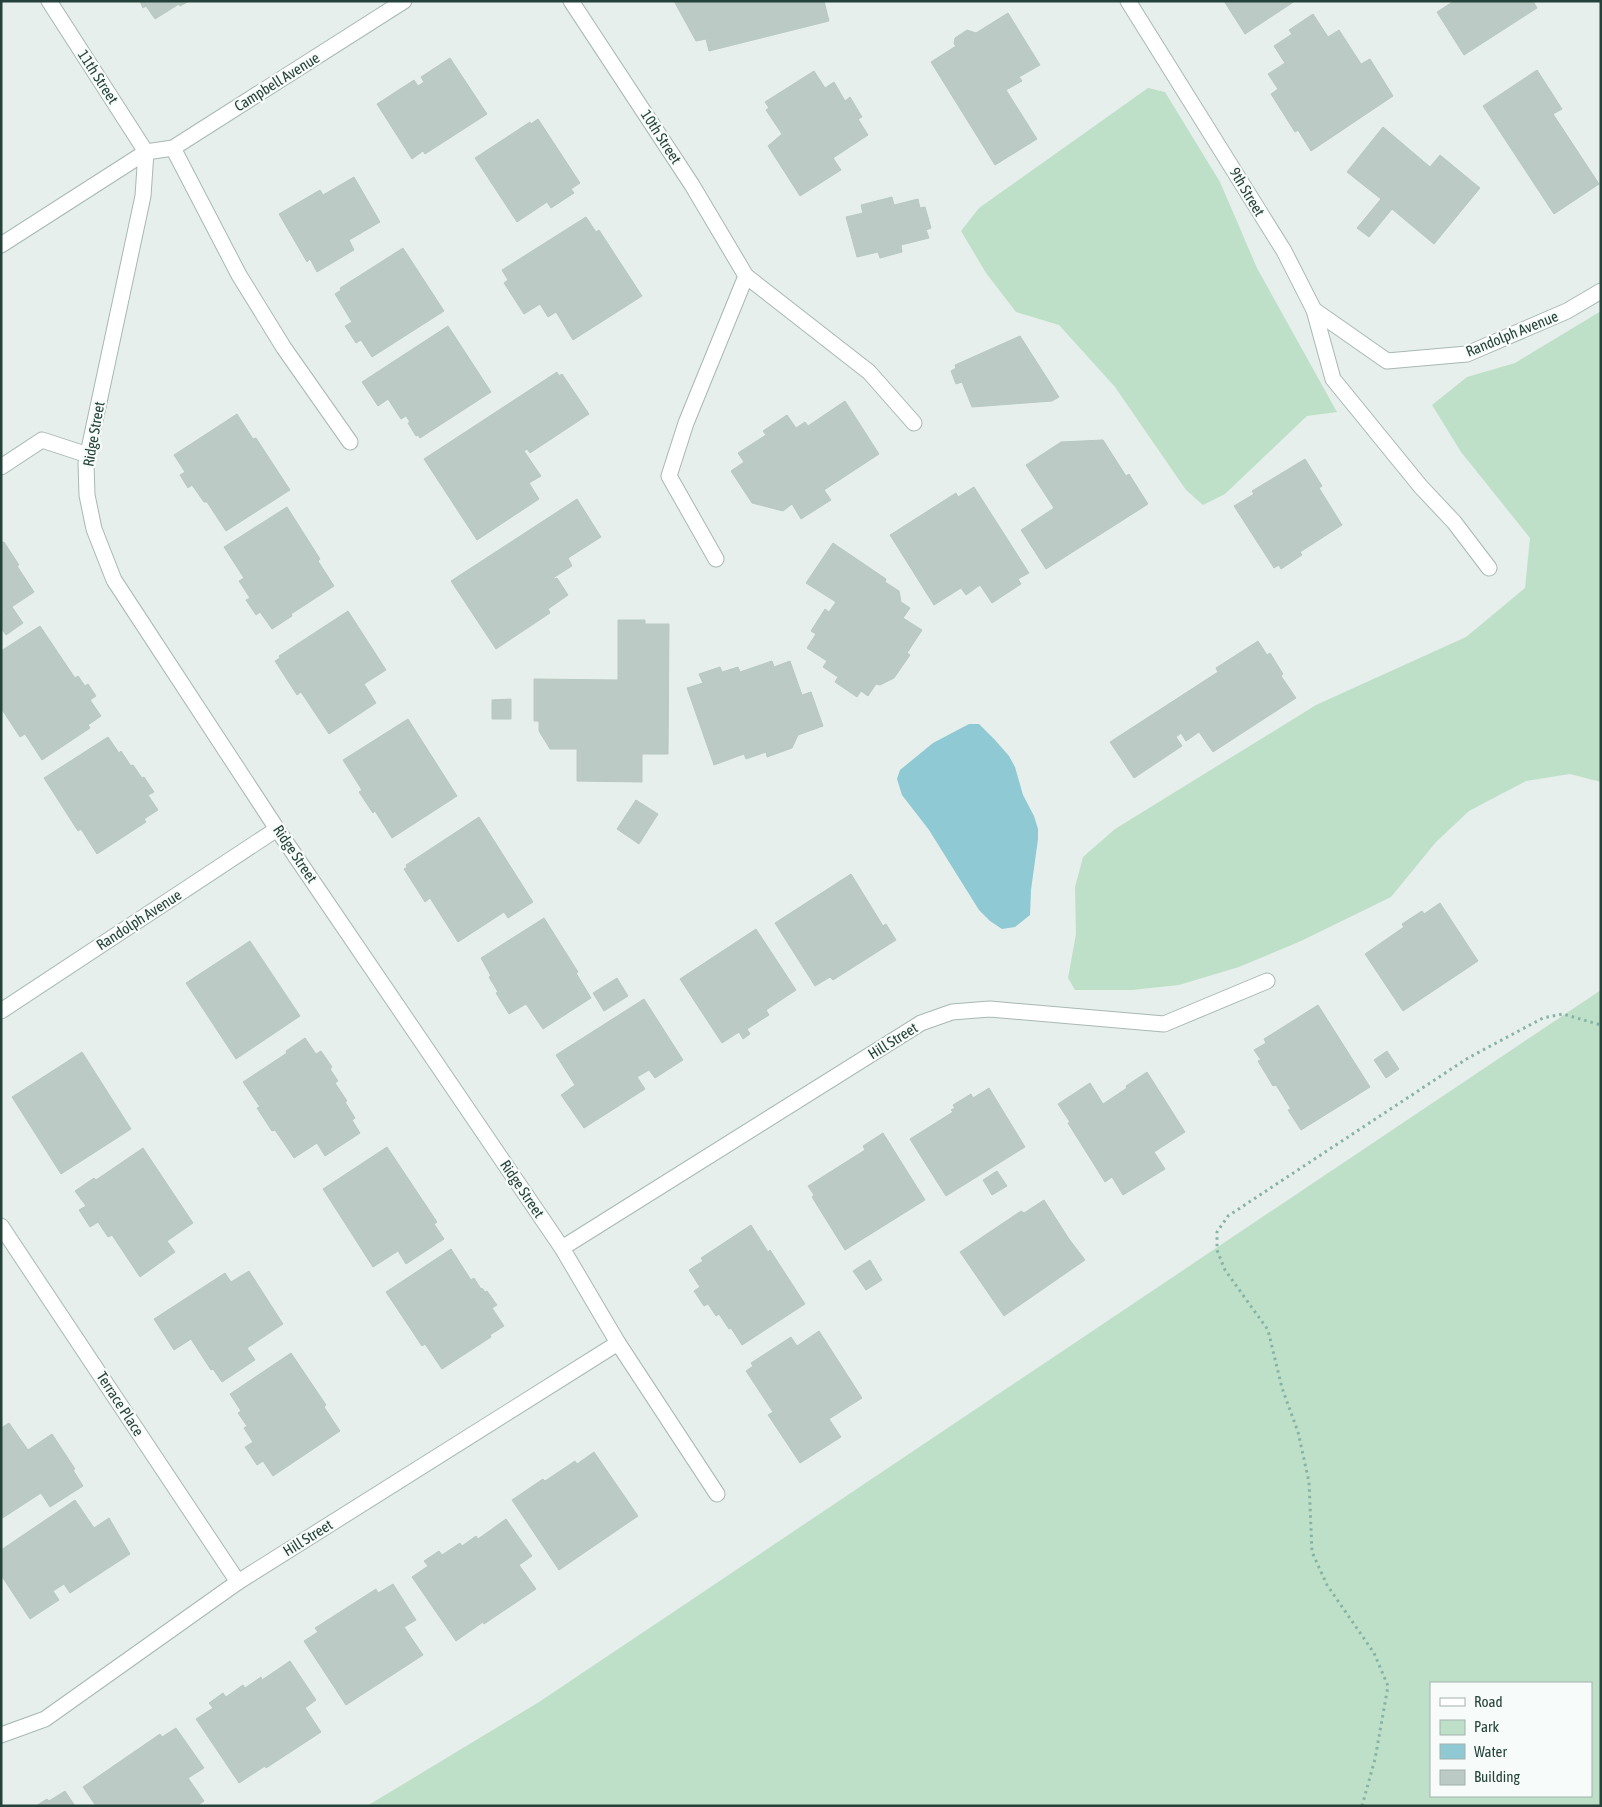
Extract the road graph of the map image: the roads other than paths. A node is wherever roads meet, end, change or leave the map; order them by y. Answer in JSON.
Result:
{"nodes":[{"id":1,"x":49,"y":1,"type":"edge"},
{"id":2,"x":404,"y":1,"type":"edge"},
{"id":3,"x":572,"y":1,"type":"edge"},
{"id":4,"x":1128,"y":1,"type":"edge"},
{"id":5,"x":173,"y":148,"type":"junction"},
{"id":6,"x":146,"y":152,"type":"junction"},
{"id":7,"x":1,"y":245,"type":"edge"},
{"id":8,"x":746,"y":276,"type":"junction"},
{"id":9,"x":1601,"y":291,"type":"edge"},
{"id":10,"x":1314,"y":310,"type":"junction"},
{"id":11,"x":1387,"y":361,"type":"joint"},
{"id":12,"x":914,"y":423,"type":"dead end"},
{"id":13,"x":350,"y":442,"type":"dead end"},
{"id":14,"x":88,"y":455,"type":"junction"},
{"id":15,"x":1,"y":467,"type":"edge"},
{"id":16,"x":716,"y":559,"type":"dead end"},
{"id":17,"x":1489,"y":568,"type":"dead end"},
{"id":18,"x":277,"y":829,"type":"junction"},
{"id":19,"x":1267,"y":982,"type":"dead end"},
{"id":20,"x":1,"y":1010,"type":"edge"},
{"id":21,"x":1,"y":1226,"type":"edge"},
{"id":22,"x":562,"y":1248,"type":"junction"},
{"id":23,"x":618,"y":1343,"type":"junction"},
{"id":24,"x":717,"y":1494,"type":"dead end"},
{"id":25,"x":238,"y":1582,"type":"junction"},
{"id":26,"x":1,"y":1735,"type":"edge"}],
"edges":[{"from":1,"to":6,"type":"street","name":"11th Street"},
{"from":2,"to":5,"type":"street","name":"Campbell Avenue"},
{"from":3,"to":8,"type":"street","name":"10th Street"},
{"from":4,"to":10,"type":"street","name":"9th Street"},
{"from":5,"to":6,"type":"street","name":"Campbell Avenue"},
{"from":5,"to":13,"type":"street"},
{"from":6,"to":7,"type":"street"},
{"from":6,"to":14,"type":"street","name":"Ridge Street"},
{"from":8,"to":12,"type":"street"},
{"from":8,"to":16,"type":"street"},
{"from":9,"to":11,"type":"street","name":"Randolph Avenue"},
{"from":10,"to":11,"type":"street","name":"9th Street"},
{"from":10,"to":17,"type":"street"},
{"from":14,"to":15,"type":"street"},
{"from":14,"to":18,"type":"street","name":"Ridge Street"},
{"from":18,"to":20,"type":"street","name":"Randolph Avenue"},
{"from":18,"to":22,"type":"street","name":"Ridge Street"},
{"from":19,"to":22,"type":"street","name":"Hill Street"},
{"from":21,"to":25,"type":"street","name":"Terrace Place"},
{"from":22,"to":23,"type":"street","name":"Ridge Street"},
{"from":23,"to":24,"type":"street","name":"Ridge Street"},
{"from":23,"to":25,"type":"street","name":"Hill Street"},
{"from":25,"to":26,"type":"street","name":"Hill Street"}]}
